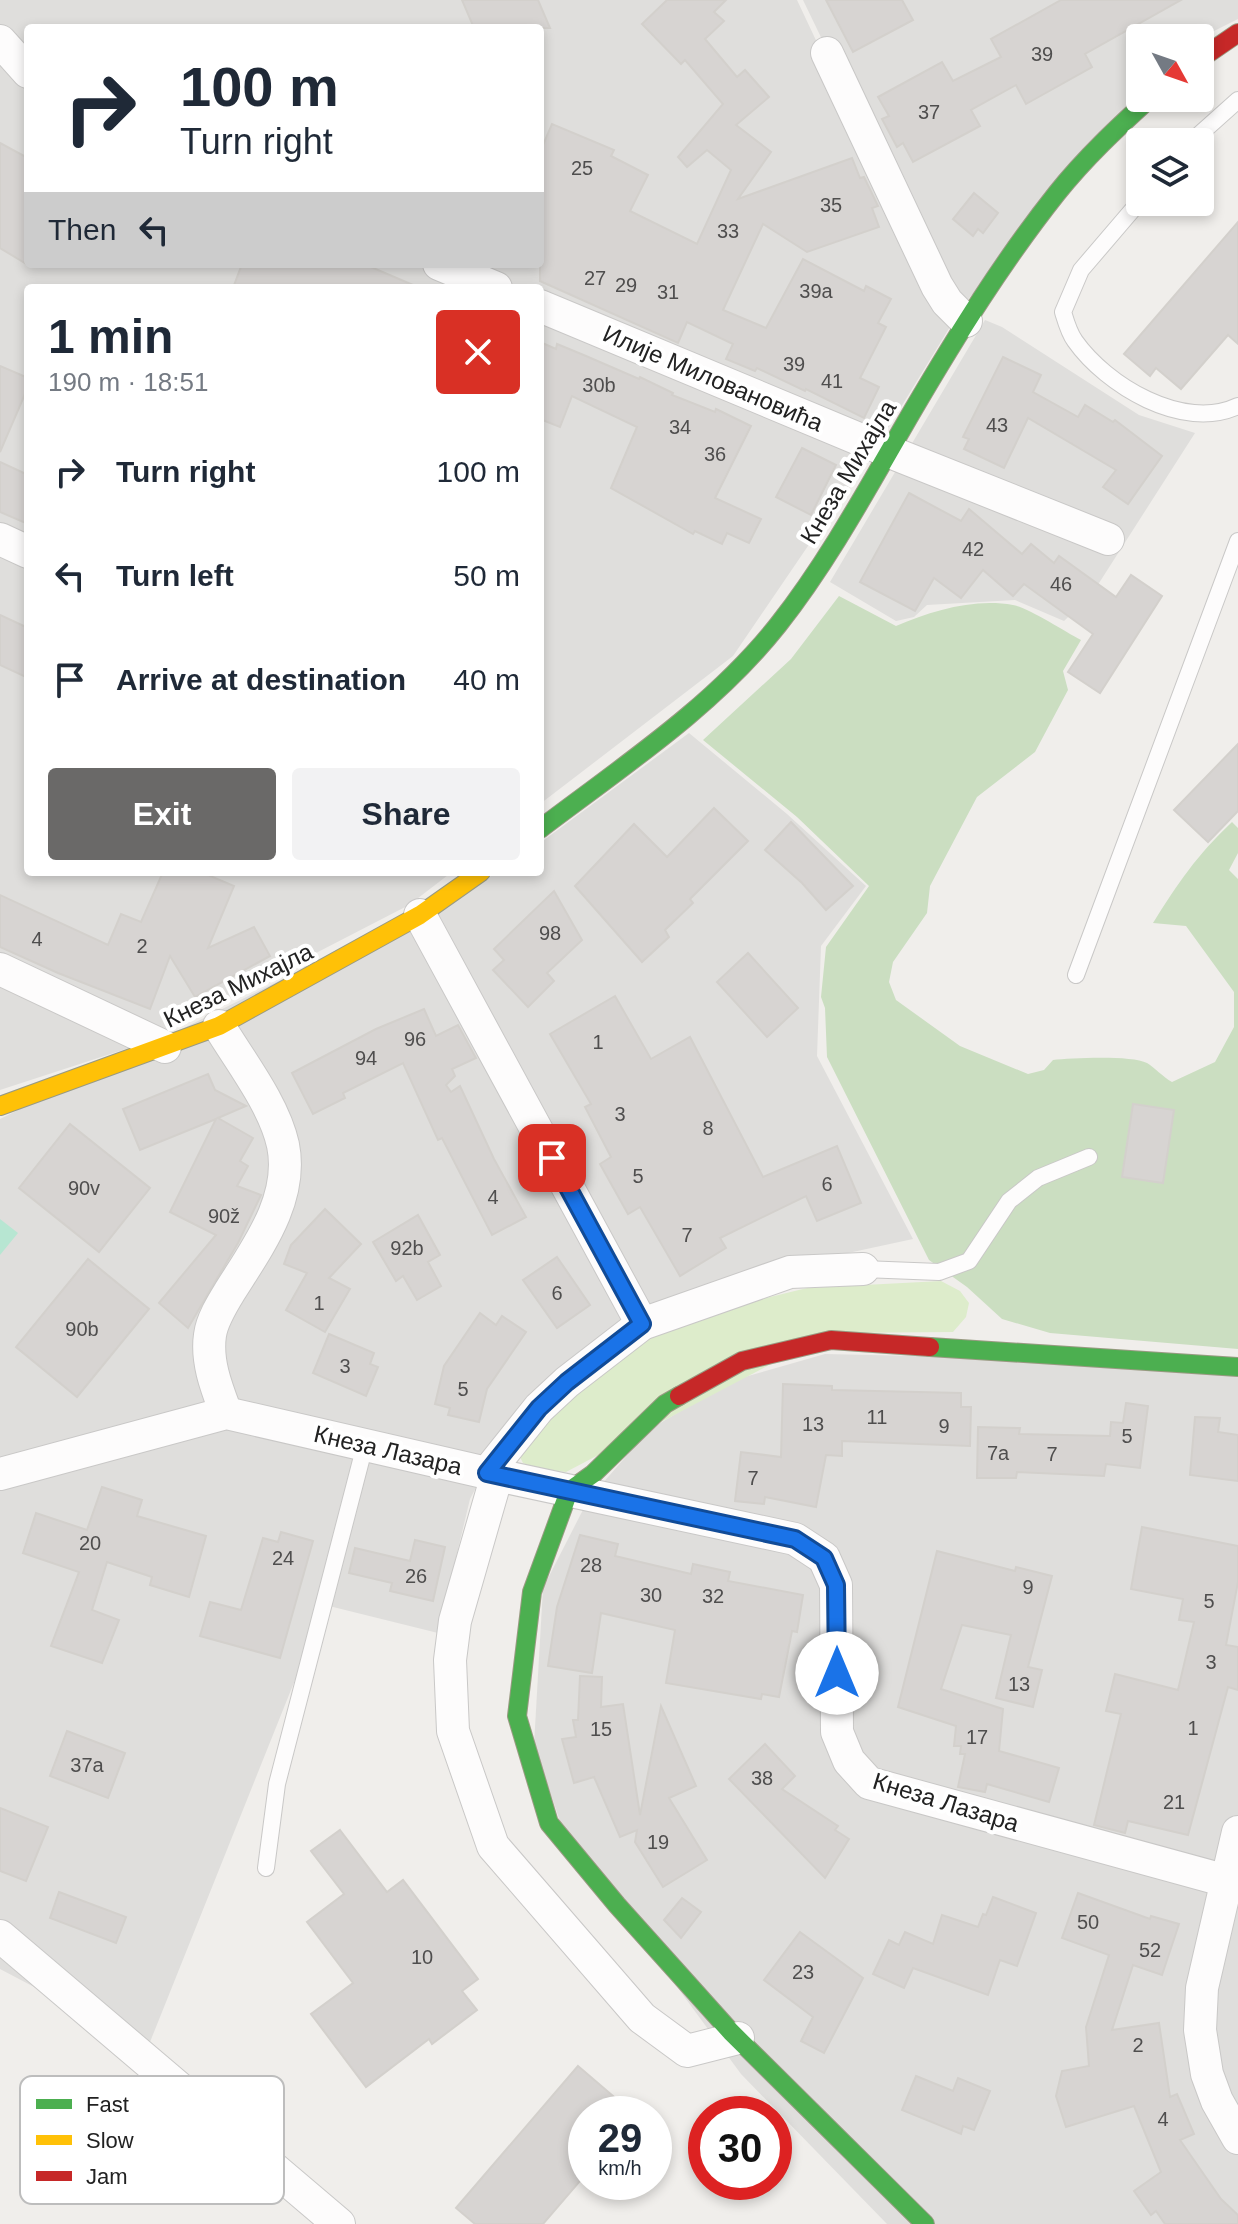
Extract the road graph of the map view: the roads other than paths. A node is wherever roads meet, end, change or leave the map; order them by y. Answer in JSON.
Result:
{"nodes":[{"id":1,"x":1238,"y":33,"type":"edge"},
{"id":2,"x":0,"y":41,"type":"edge"},
{"id":3,"x":1214,"y":49,"type":"edge"},
{"id":4,"x":827,"y":53,"type":"dead end"},
{"id":5,"x":24,"y":68,"type":"edge"},
{"id":6,"x":1238,"y":100,"type":"edge"},
{"id":7,"x":1135,"y":112,"type":"edge"},
{"id":8,"x":1207,"y":128,"type":"edge"},
{"id":9,"x":1127,"y":216,"type":"edge"},
{"id":10,"x":448,"y":268,"type":"edge"},
{"id":11,"x":486,"y":284,"type":"edge"},
{"id":12,"x":544,"y":308,"type":"edge"},
{"id":13,"x":966,"y":321,"type":"junction"},
{"id":14,"x":1238,"y":406,"type":"edge"},
{"id":15,"x":890,"y":452,"type":"junction"},
{"id":16,"x":0,"y":539,"type":"edge"},
{"id":17,"x":1108,"y":539,"type":"dead end"},
{"id":18,"x":1238,"y":541,"type":"edge"},
{"id":19,"x":24,"y":550,"type":"edge"},
{"id":20,"x":544,"y":826,"type":"edge"},
{"id":21,"x":475,"y":876,"type":"edge"},
{"id":22,"x":420,"y":915,"type":"junction"},
{"id":23,"x":0,"y":969,"type":"edge"},
{"id":24,"x":1076,"y":975,"type":"dead end"},
{"id":25,"x":219,"y":1026,"type":"junction"},
{"id":26,"x":165,"y":1047,"type":"junction"},
{"id":27,"x":0,"y":1106,"type":"edge"},
{"id":28,"x":1089,"y":1157,"type":"dead end"},
{"id":29,"x":863,"y":1269,"type":"joint"},
{"id":30,"x":642,"y":1324,"type":"junction"},
{"id":31,"x":1238,"y":1367,"type":"edge"},
{"id":32,"x":226,"y":1413,"type":"junction"},
{"id":33,"x":365,"y":1445,"type":"junction"},
{"id":34,"x":0,"y":1474,"type":"edge"},
{"id":35,"x":492,"y":1474,"type":"junction"},
{"id":36,"x":569,"y":1491,"type":"junction"},
{"id":37,"x":1238,"y":1832,"type":"edge"},
{"id":38,"x":266,"y":1868,"type":"dead end"},
{"id":39,"x":1232,"y":1883,"type":"edge"},
{"id":40,"x":0,"y":1936,"type":"edge"},
{"id":41,"x":738,"y":2038,"type":"junction"},
{"id":42,"x":165,"y":2076,"type":"edge"},
{"id":43,"x":1238,"y":2138,"type":"edge"},
{"id":44,"x":284,"y":2177,"type":"edge"},
{"id":45,"x":339,"y":2224,"type":"edge"},
{"id":46,"x":925,"y":2224,"type":"edge"}],
"edges":[{"from":1,"to":3,"type":"street"},
{"from":2,"to":5,"type":"street"},
{"from":4,"to":13,"type":"street"},
{"from":6,"to":8,"type":"lane"},
{"from":7,"to":13,"type":"street","name":"Кнеза Михајла"},
{"from":9,"to":14,"type":"lane"},
{"from":10,"to":11,"type":"street"},
{"from":12,"to":15,"type":"street","name":"Илије Миловановића"},
{"from":13,"to":15,"type":"street","name":"Кнеза Михајла"},
{"from":15,"to":17,"type":"street","name":"Илије Миловановића"},
{"from":15,"to":20,"type":"street","name":"Кнеза Михајла"},
{"from":16,"to":19,"type":"street"},
{"from":18,"to":24,"type":"lane"},
{"from":21,"to":22,"type":"street","name":"Кнеза Михајла"},
{"from":22,"to":25,"type":"street","name":"Кнеза Михајла"},
{"from":22,"to":30,"type":"street"},
{"from":23,"to":26,"type":"street"},
{"from":25,"to":26,"type":"street","name":"Кнеза Михајла"},
{"from":25,"to":32,"type":"street"},
{"from":26,"to":27,"type":"street","name":"Кнеза Михајла"},
{"from":28,"to":29,"type":"lane"},
{"from":29,"to":30,"type":"street"},
{"from":30,"to":35,"type":"street"},
{"from":31,"to":36,"type":"street"},
{"from":32,"to":33,"type":"street","name":"Кнеза Лазара"},
{"from":32,"to":34,"type":"street","name":"Кнеза Лазара"},
{"from":33,"to":35,"type":"street","name":"Кнеза Лазара"},
{"from":33,"to":38,"type":"lane"},
{"from":35,"to":36,"type":"street","name":"Кнеза Лазара"},
{"from":35,"to":41,"type":"street"},
{"from":36,"to":39,"type":"street","name":"Кнеза Лазара"},
{"from":36,"to":41,"type":"street"},
{"from":37,"to":39,"type":"street"},
{"from":39,"to":43,"type":"street"},
{"from":40,"to":42,"type":"street"},
{"from":41,"to":46,"type":"street"},
{"from":44,"to":45,"type":"street"}]}
